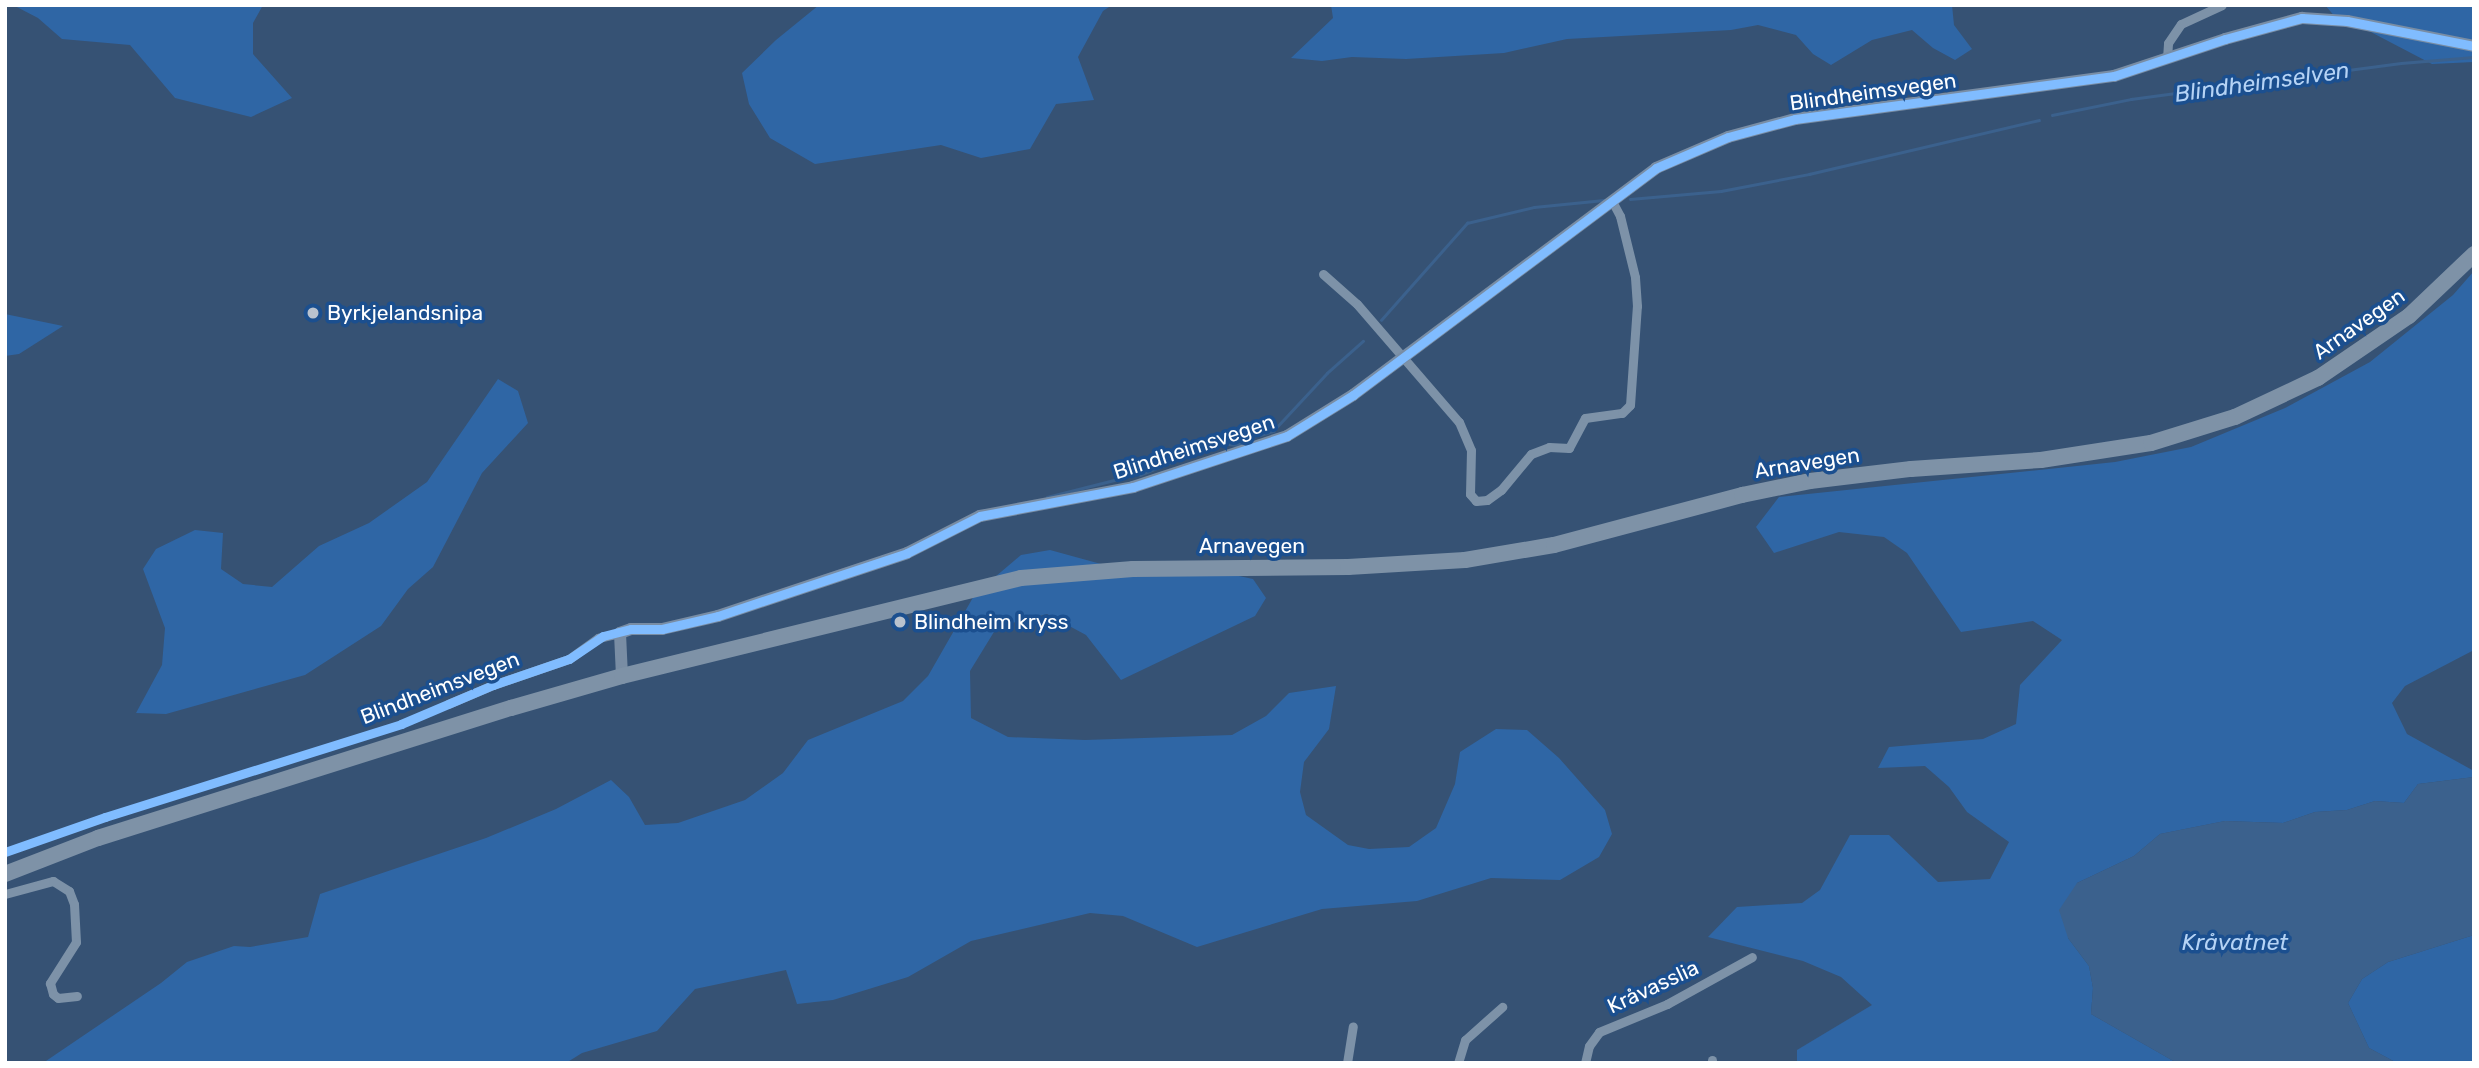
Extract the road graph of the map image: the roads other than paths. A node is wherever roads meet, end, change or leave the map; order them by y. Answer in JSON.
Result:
{"nodes":[{"id":1,"x":2222,"y":5,"type":"edge"},
{"id":2,"x":2474,"y":46,"type":"edge"},
{"id":3,"x":2167,"y":58,"type":"junction"},
{"id":4,"x":1612,"y":201,"type":"junction"},
{"id":5,"x":2474,"y":254,"type":"edge"},
{"id":6,"x":1323,"y":274,"type":"dead end"},
{"id":7,"x":1404,"y":358,"type":"junction"},
{"id":8,"x":620,"y":633,"type":"junction"},
{"id":9,"x":622,"y":676,"type":"junction"},
{"id":10,"x":448,"y":704,"type":"dead end"},
{"id":11,"x":5,"y":874,"type":"edge"},
{"id":12,"x":5,"y":894,"type":"edge"},
{"id":13,"x":1752,"y":957,"type":"dead end"},
{"id":14,"x":77,"y":996,"type":"dead end"},
{"id":15,"x":1503,"y":1007,"type":"dead end"},
{"id":16,"x":1353,"y":1026,"type":"dead end"},
{"id":17,"x":1348,"y":1063,"type":"edge"},
{"id":18,"x":1458,"y":1063,"type":"edge"},
{"id":19,"x":1585,"y":1063,"type":"edge"}],
"edges":[{"from":1,"to":3,"type":"street"},
{"from":2,"to":3,"type":"street","name":"Blindheimsvegen"},
{"from":3,"to":4,"type":"street","name":"Blindheimsvegen"},
{"from":4,"to":7,"type":"street","name":"Blindheimsvegen"},
{"from":4,"to":7,"type":"street"},
{"from":5,"to":9,"type":"highway","name":"Arnavegen"},
{"from":6,"to":7,"type":"street"},
{"from":7,"to":8,"type":"street","name":"Blindheimsvegen"},
{"from":8,"to":9,"type":"street"},
{"from":8,"to":10,"type":"street","name":"Blindheimsvegen"},
{"from":9,"to":11,"type":"highway","name":"Arnavegen"},
{"from":12,"to":14,"type":"street"},
{"from":13,"to":19,"type":"street","name":"Kråvasslia"},
{"from":15,"to":18,"type":"street"},
{"from":16,"to":17,"type":"street"}]}
